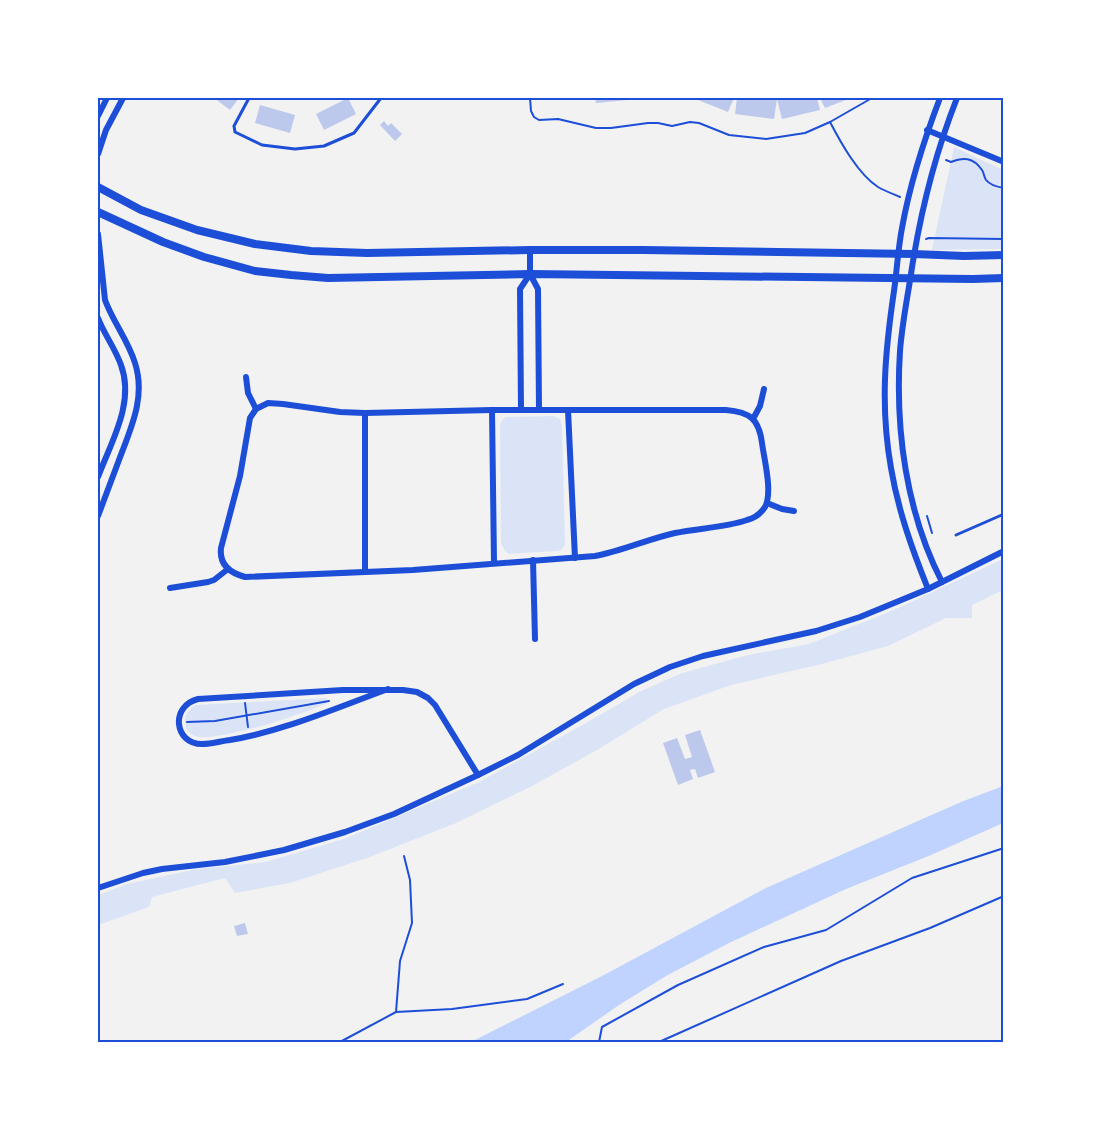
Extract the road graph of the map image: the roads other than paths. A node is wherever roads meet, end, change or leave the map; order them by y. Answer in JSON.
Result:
{"nodes":[{"id":1,"x":107,"y":98,"type":"edge"},
{"id":2,"x":123,"y":98,"type":"edge"},
{"id":3,"x":249,"y":98,"type":"edge"},
{"id":4,"x":381,"y":98,"type":"edge"},
{"id":5,"x":939,"y":98,"type":"edge"},
{"id":6,"x":957,"y":98,"type":"edge"},
{"id":7,"x":98,"y":116,"type":"edge"},
{"id":8,"x":927,"y":130,"type":"junction"},
{"id":9,"x":943,"y":136,"type":"junction"},
{"id":10,"x":98,"y":154,"type":"edge"},
{"id":11,"x":1004,"y":162,"type":"edge"},
{"id":12,"x":98,"y":187,"type":"edge"},
{"id":13,"x":98,"y":212,"type":"edge"},
{"id":14,"x":98,"y":234,"type":"edge"},
{"id":15,"x":530,"y":250,"type":"junction"},
{"id":16,"x":915,"y":250,"type":"junction"},
{"id":17,"x":898,"y":254,"type":"junction"},
{"id":18,"x":1004,"y":255,"type":"edge"},
{"id":19,"x":530,"y":274,"type":"junction"},
{"id":20,"x":896,"y":277,"type":"junction"},
{"id":21,"x":910,"y":278,"type":"junction"},
{"id":22,"x":1004,"y":278,"type":"edge"},
{"id":23,"x":98,"y":318,"type":"edge"},
{"id":24,"x":246,"y":377,"type":"dead end"},
{"id":25,"x":764,"y":390,"type":"dead end"},
{"id":26,"x":256,"y":409,"type":"junction"},
{"id":27,"x":492,"y":410,"type":"junction"},
{"id":28,"x":521,"y":410,"type":"junction"},
{"id":29,"x":539,"y":410,"type":"junction"},
{"id":30,"x":568,"y":410,"type":"junction"},
{"id":31,"x":365,"y":413,"type":"junction"},
{"id":32,"x":753,"y":419,"type":"junction"},
{"id":33,"x":98,"y":477,"type":"edge"},
{"id":34,"x":767,"y":503,"type":"junction"},
{"id":35,"x":794,"y":511,"type":"dead end"},
{"id":36,"x":1004,"y":514,"type":"edge"},
{"id":37,"x":98,"y":516,"type":"edge"},
{"id":38,"x":956,"y":535,"type":"dead end"},
{"id":39,"x":1004,"y":551,"type":"edge"},
{"id":40,"x":574,"y":558,"type":"junction"},
{"id":41,"x":533,"y":560,"type":"junction"},
{"id":42,"x":494,"y":562,"type":"junction"},
{"id":43,"x":228,"y":569,"type":"junction"},
{"id":44,"x":365,"y":572,"type":"junction"},
{"id":45,"x":942,"y":582,"type":"junction"},
{"id":46,"x":170,"y":588,"type":"dead end"},
{"id":47,"x":928,"y":589,"type":"junction"},
{"id":48,"x":535,"y":639,"type":"dead end"},
{"id":49,"x":388,"y":690,"type":"junction"},
{"id":50,"x":478,"y":775,"type":"junction"},
{"id":51,"x":98,"y":888,"type":"edge"}],
"edges":[{"from":1,"to":7,"type":"street"},
{"from":2,"to":10,"type":"street"},
{"from":3,"to":4,"type":"lane"},
{"from":5,"to":8,"type":"street"},
{"from":6,"to":9,"type":"street"},
{"from":8,"to":9,"type":"street"},
{"from":8,"to":17,"type":"street"},
{"from":9,"to":11,"type":"street"},
{"from":9,"to":16,"type":"street"},
{"from":12,"to":15,"type":"street"},
{"from":13,"to":19,"type":"street"},
{"from":14,"to":37,"type":"street"},
{"from":15,"to":17,"type":"street"},
{"from":15,"to":19,"type":"street"},
{"from":16,"to":17,"type":"street"},
{"from":16,"to":18,"type":"street"},
{"from":16,"to":21,"type":"street"},
{"from":17,"to":20,"type":"street"},
{"from":19,"to":20,"type":"street"},
{"from":19,"to":28,"type":"street"},
{"from":19,"to":29,"type":"street"},
{"from":20,"to":21,"type":"street"},
{"from":20,"to":47,"type":"street"},
{"from":21,"to":22,"type":"street"},
{"from":21,"to":45,"type":"street"},
{"from":23,"to":33,"type":"street"},
{"from":24,"to":26,"type":"street"},
{"from":25,"to":32,"type":"street"},
{"from":26,"to":31,"type":"street"},
{"from":26,"to":43,"type":"street"},
{"from":27,"to":28,"type":"street"},
{"from":27,"to":31,"type":"street"},
{"from":27,"to":42,"type":"street"},
{"from":28,"to":29,"type":"street"},
{"from":29,"to":30,"type":"street"},
{"from":30,"to":32,"type":"street"},
{"from":30,"to":40,"type":"street"},
{"from":31,"to":44,"type":"street"},
{"from":32,"to":34,"type":"street"},
{"from":34,"to":35,"type":"street"},
{"from":34,"to":40,"type":"street"},
{"from":36,"to":38,"type":"lane"},
{"from":39,"to":45,"type":"street"},
{"from":40,"to":41,"type":"street"},
{"from":41,"to":42,"type":"street"},
{"from":41,"to":48,"type":"street"},
{"from":42,"to":44,"type":"street"},
{"from":43,"to":44,"type":"street"},
{"from":43,"to":46,"type":"street"},
{"from":45,"to":47,"type":"street"},
{"from":47,"to":50,"type":"street"},
{"from":49,"to":49,"type":"street"},
{"from":49,"to":50,"type":"street"},
{"from":50,"to":51,"type":"street"}]}
